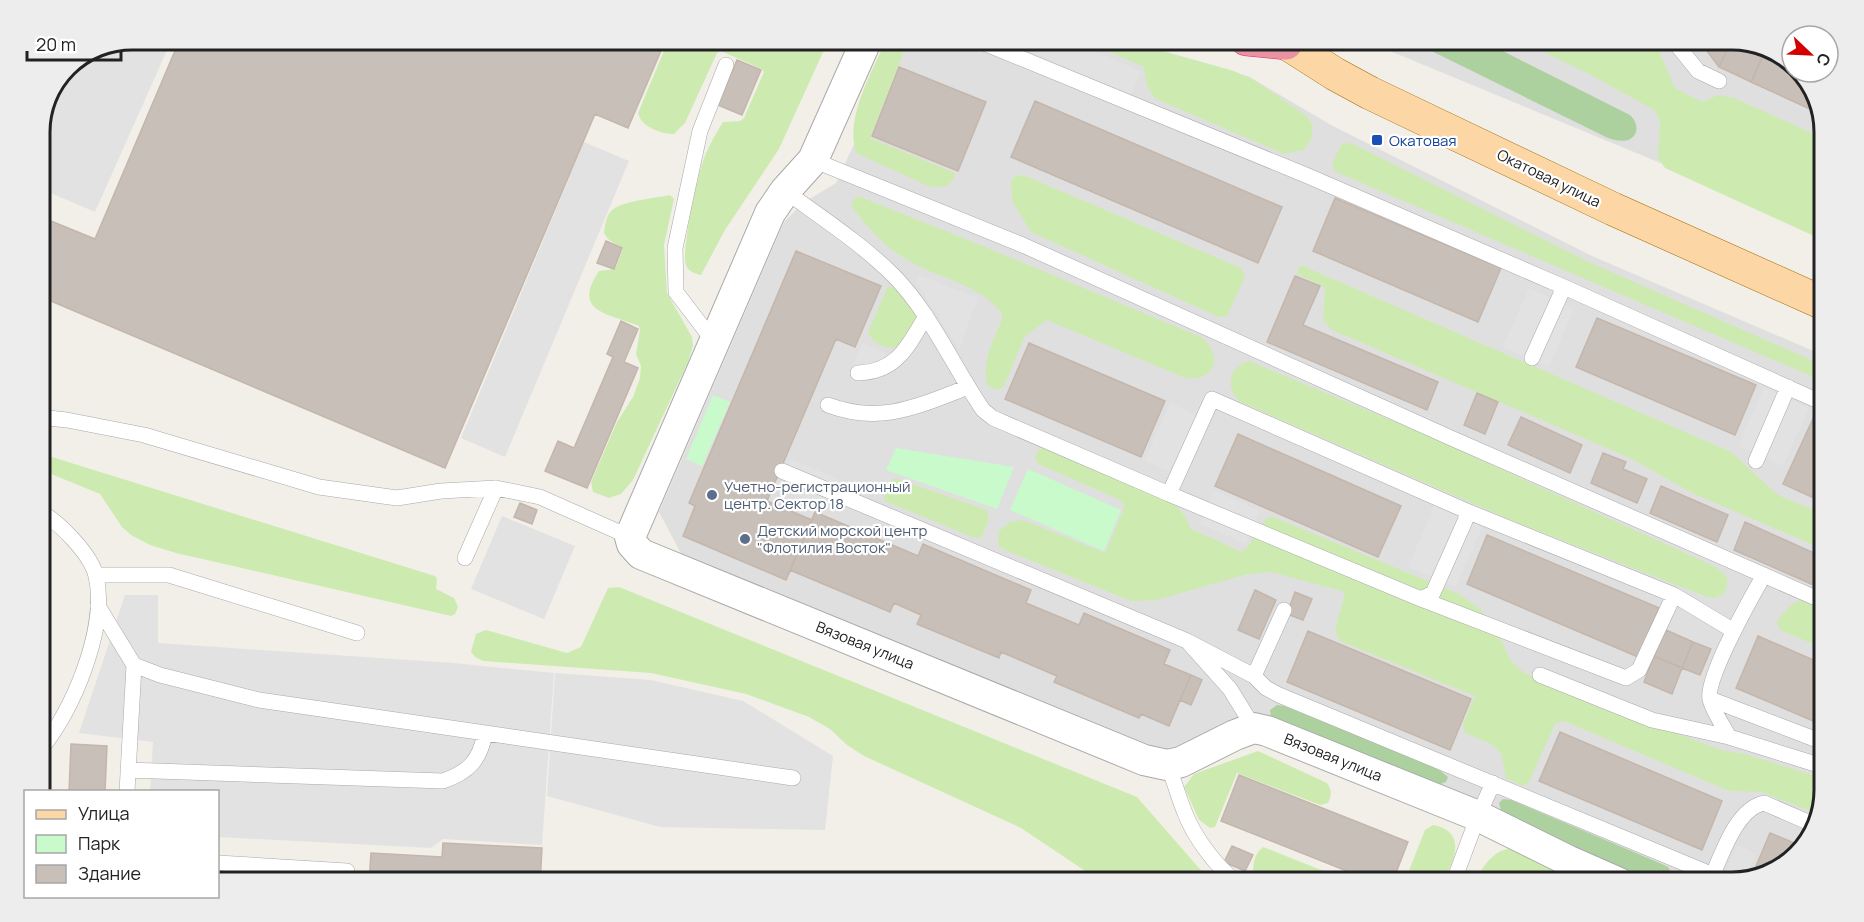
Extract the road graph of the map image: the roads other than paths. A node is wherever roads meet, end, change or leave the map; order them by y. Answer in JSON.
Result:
{"nodes":[{"id":1,"x":862,"y":50,"type":"edge"},
{"id":2,"x":1001,"y":50,"type":"edge"},
{"id":3,"x":1298,"y":50,"type":"edge"},
{"id":4,"x":1681,"y":50,"type":"edge"},
{"id":5,"x":726,"y":65,"type":"dead end"},
{"id":6,"x":1719,"y":81,"type":"dead end"},
{"id":7,"x":813,"y":160,"type":"junction"},
{"id":8,"x":785,"y":191,"type":"junction"},
{"id":9,"x":1564,"y":287,"type":"junction"},
{"id":10,"x":1814,"y":298,"type":"edge"},
{"id":11,"x":926,"y":316,"type":"junction"},
{"id":12,"x":714,"y":342,"type":"junction"},
{"id":13,"x":1532,"y":358,"type":"dead end"},
{"id":14,"x":858,"y":373,"type":"dead end"},
{"id":15,"x":968,"y":387,"type":"junction"},
{"id":16,"x":1788,"y":387,"type":"junction"},
{"id":17,"x":1814,"y":399,"type":"edge"},
{"id":18,"x":828,"y":405,"type":"dead end"},
{"id":19,"x":50,"y":418,"type":"edge"},
{"id":20,"x":1756,"y":461,"type":"dead end"},
{"id":21,"x":782,"y":471,"type":"dead end"},
{"id":22,"x":496,"y":488,"type":"junction"},
{"id":23,"x":1169,"y":494,"type":"junction"},
{"id":24,"x":1469,"y":512,"type":"junction"},
{"id":25,"x":50,"y":519,"type":"edge"},
{"id":26,"x":630,"y":537,"type":"junction"},
{"id":27,"x":465,"y":558,"type":"dead end"},
{"id":28,"x":96,"y":575,"type":"junction"},
{"id":29,"x":1764,"y":575,"type":"junction"},
{"id":30,"x":1674,"y":595,"type":"junction"},
{"id":31,"x":1814,"y":598,"type":"edge"},
{"id":32,"x":1421,"y":599,"type":"junction"},
{"id":33,"x":98,"y":606,"type":"junction"},
{"id":34,"x":1284,"y":610,"type":"dead end"},
{"id":35,"x":1734,"y":632,"type":"junction"},
{"id":36,"x":357,"y":633,"type":"dead end"},
{"id":37,"x":1187,"y":641,"type":"junction"},
{"id":38,"x":134,"y":665,"type":"junction"},
{"id":39,"x":1540,"y":675,"type":"dead end"},
{"id":40,"x":1254,"y":676,"type":"junction"},
{"id":41,"x":1710,"y":699,"type":"junction"},
{"id":42,"x":1254,"y":728,"type":"junction"},
{"id":43,"x":485,"y":733,"type":"junction"},
{"id":44,"x":1729,"y":737,"type":"junction"},
{"id":45,"x":50,"y":738,"type":"edge"},
{"id":46,"x":1814,"y":739,"type":"edge"},
{"id":47,"x":1814,"y":764,"type":"edge"},
{"id":48,"x":1167,"y":765,"type":"junction"},
{"id":49,"x":128,"y":770,"type":"junction"},
{"id":50,"x":793,"y":778,"type":"dead end"},
{"id":51,"x":1493,"y":783,"type":"junction"},
{"id":52,"x":128,"y":790,"type":"edge"},
{"id":53,"x":1478,"y":816,"type":"junction"},
{"id":54,"x":1808,"y":822,"type":"edge"},
{"id":55,"x":219,"y":863,"type":"edge"},
{"id":56,"x":347,"y":871,"type":"dead end"},
{"id":57,"x":1226,"y":872,"type":"edge"},
{"id":58,"x":1457,"y":872,"type":"edge"},
{"id":59,"x":1594,"y":872,"type":"edge"},
{"id":60,"x":1695,"y":872,"type":"edge"},
{"id":61,"x":1714,"y":872,"type":"edge"}],
"edges":[{"from":1,"to":7,"type":"street"},
{"from":2,"to":9,"type":"lane"},
{"from":3,"to":10,"type":"main road","name":"Окатовая улица"},
{"from":4,"to":6,"type":"lane"},
{"from":5,"to":12,"type":"lane"},
{"from":7,"to":8,"type":"street"},
{"from":7,"to":29,"type":"lane"},
{"from":8,"to":11,"type":"lane"},
{"from":8,"to":12,"type":"street"},
{"from":9,"to":13,"type":"lane"},
{"from":9,"to":16,"type":"lane"},
{"from":11,"to":14,"type":"lane"},
{"from":11,"to":15,"type":"lane"},
{"from":12,"to":26,"type":"street"},
{"from":15,"to":18,"type":"lane"},
{"from":15,"to":23,"type":"lane"},
{"from":16,"to":17,"type":"lane"},
{"from":16,"to":20,"type":"lane"},
{"from":19,"to":22,"type":"lane"},
{"from":21,"to":37,"type":"lane"},
{"from":22,"to":26,"type":"lane"},
{"from":22,"to":27,"type":"lane"},
{"from":23,"to":24,"type":"lane"},
{"from":23,"to":32,"type":"lane"},
{"from":24,"to":30,"type":"lane"},
{"from":24,"to":32,"type":"lane"},
{"from":25,"to":28,"type":"lane"},
{"from":26,"to":48,"type":"street","name":"Вязовая улица"},
{"from":28,"to":33,"type":"lane"},
{"from":28,"to":36,"type":"lane"},
{"from":29,"to":31,"type":"lane"},
{"from":29,"to":35,"type":"lane"},
{"from":30,"to":32,"type":"lane"},
{"from":30,"to":35,"type":"lane"},
{"from":33,"to":38,"type":"lane"},
{"from":33,"to":45,"type":"lane"},
{"from":34,"to":40,"type":"lane"},
{"from":35,"to":41,"type":"lane"},
{"from":37,"to":40,"type":"lane"},
{"from":37,"to":42,"type":"lane"},
{"from":38,"to":43,"type":"lane"},
{"from":38,"to":49,"type":"lane"},
{"from":39,"to":44,"type":"lane"},
{"from":40,"to":51,"type":"lane"},
{"from":41,"to":44,"type":"lane"},
{"from":41,"to":46,"type":"lane"},
{"from":42,"to":48,"type":"street"},
{"from":42,"to":53,"type":"street","name":"Вязовая улица"},
{"from":43,"to":49,"type":"lane"},
{"from":43,"to":50,"type":"lane"},
{"from":44,"to":47,"type":"lane"},
{"from":48,"to":57,"type":"lane"},
{"from":49,"to":52,"type":"lane"},
{"from":51,"to":53,"type":"lane"},
{"from":51,"to":60,"type":"lane"},
{"from":53,"to":58,"type":"lane"},
{"from":53,"to":59,"type":"street","name":"Вязовая улица"},
{"from":54,"to":61,"type":"lane"},
{"from":55,"to":56,"type":"lane"}]}
